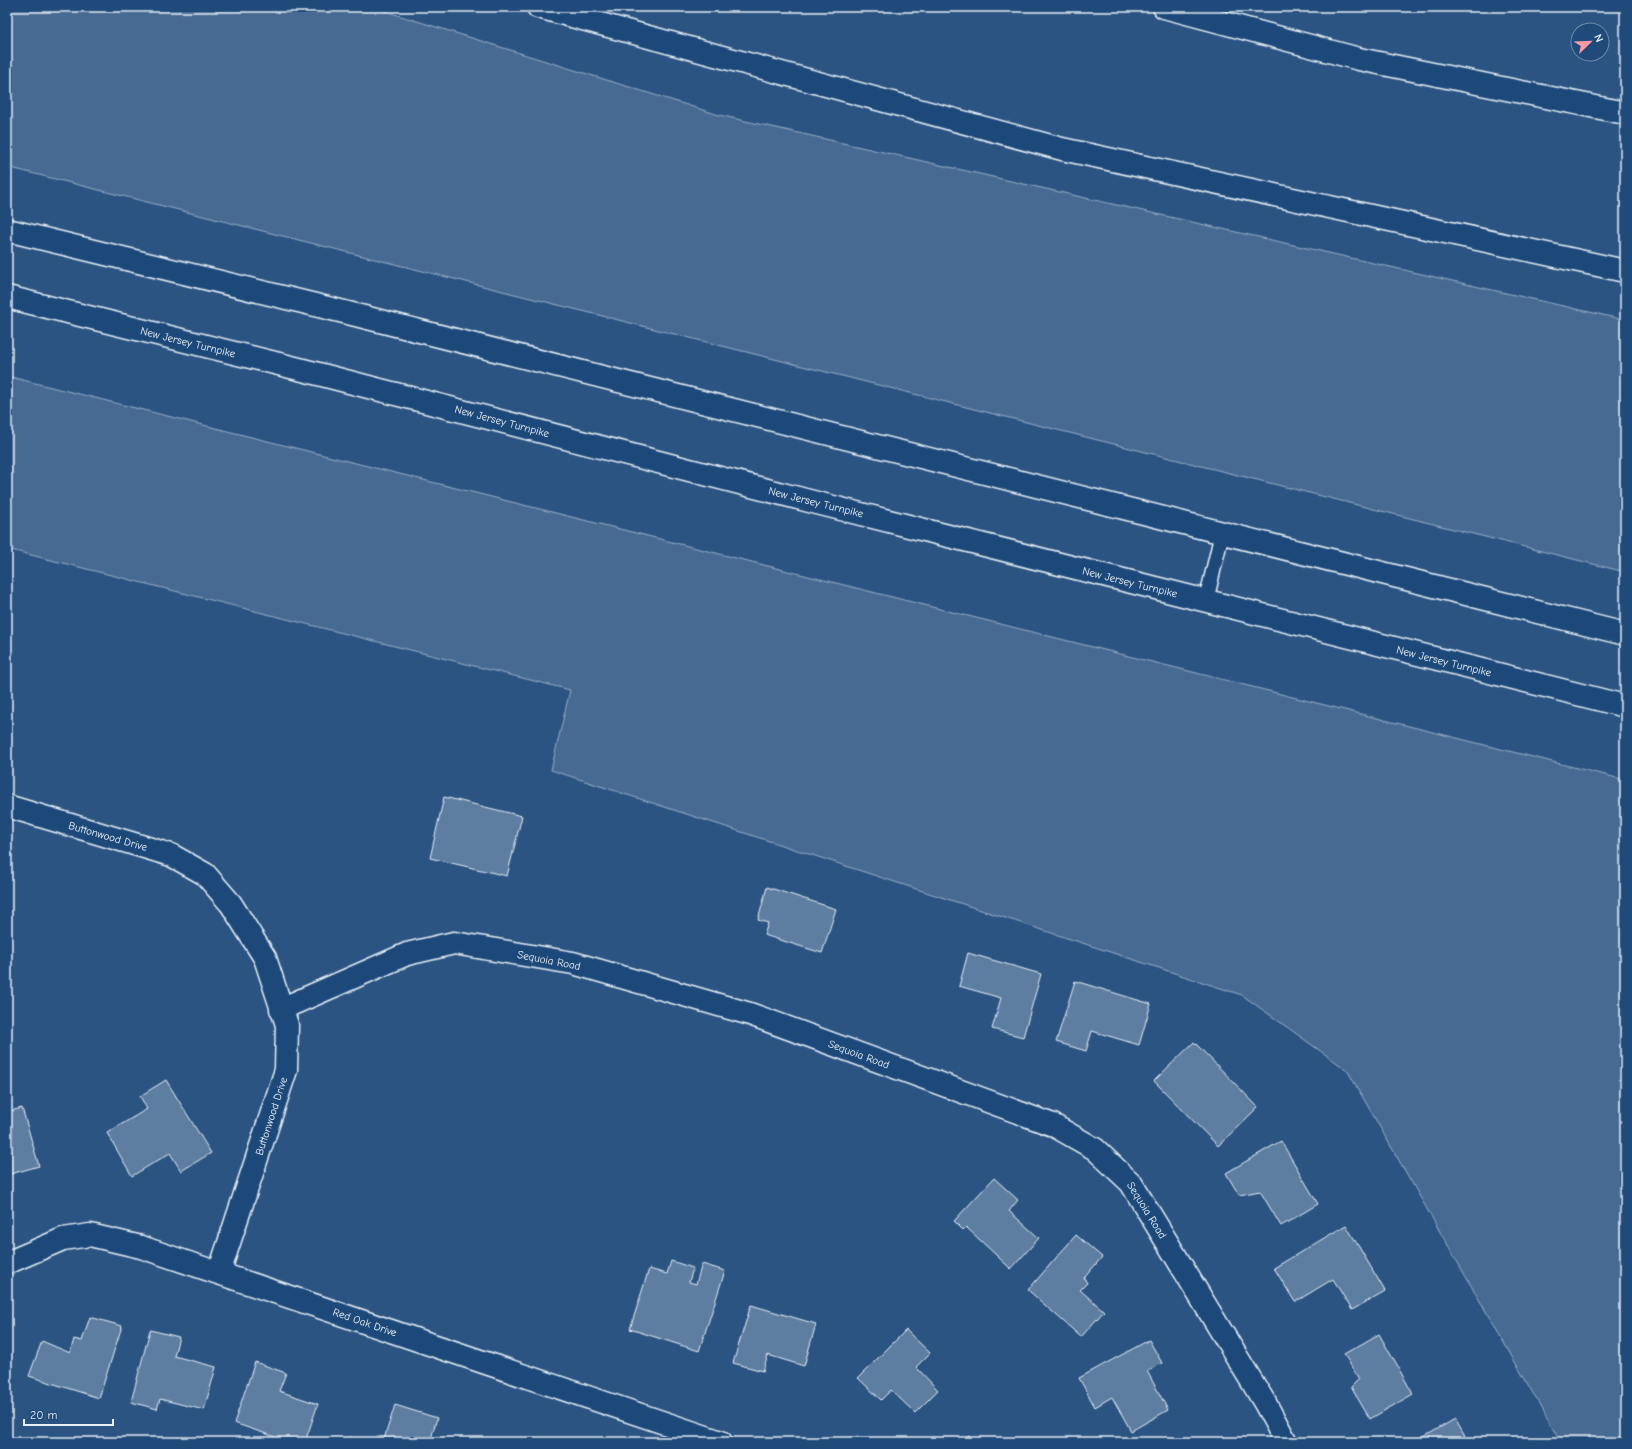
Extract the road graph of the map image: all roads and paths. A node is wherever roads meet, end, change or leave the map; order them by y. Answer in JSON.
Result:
{"nodes":[{"id":1,"x":538,"y":7,"type":"edge"},
{"id":2,"x":1164,"y":7,"type":"edge"},
{"id":3,"x":1625,"y":113,"type":"edge"},
{"id":4,"x":7,"y":230,"type":"edge"},
{"id":5,"x":1625,"y":271,"type":"edge"},
{"id":6,"x":7,"y":297,"type":"edge"},
{"id":7,"x":1222,"y":533,"type":"junction"},
{"id":8,"x":1206,"y":601,"type":"junction"},
{"id":9,"x":1625,"y":634,"type":"edge"},
{"id":10,"x":1625,"y":706,"type":"edge"},
{"id":11,"x":7,"y":806,"type":"edge"},
{"id":12,"x":281,"y":1009,"type":"junction"},
{"id":13,"x":7,"y":1263,"type":"edge"},
{"id":14,"x":219,"y":1273,"type":"junction"},
{"id":15,"x":721,"y":1442,"type":"edge"},
{"id":16,"x":1286,"y":1442,"type":"edge"}],
"edges":[{"from":1,"to":5,"type":"main road"},
{"from":2,"to":3,"type":"main road"},
{"from":4,"to":7,"type":"main road"},
{"from":6,"to":8,"type":"main road","name":"New Jersey Turnpike"},
{"from":7,"to":8,"type":"lane"},
{"from":7,"to":9,"type":"main road"},
{"from":8,"to":10,"type":"main road","name":"New Jersey Turnpike"},
{"from":11,"to":12,"type":"main road","name":"Buttonwood Drive"},
{"from":12,"to":14,"type":"main road","name":"Buttonwood Drive"},
{"from":12,"to":16,"type":"main road","name":"Sequoia Road"},
{"from":13,"to":14,"type":"main road","name":"Red Oak Drive"},
{"from":14,"to":15,"type":"main road","name":"Red Oak Drive"}]}
